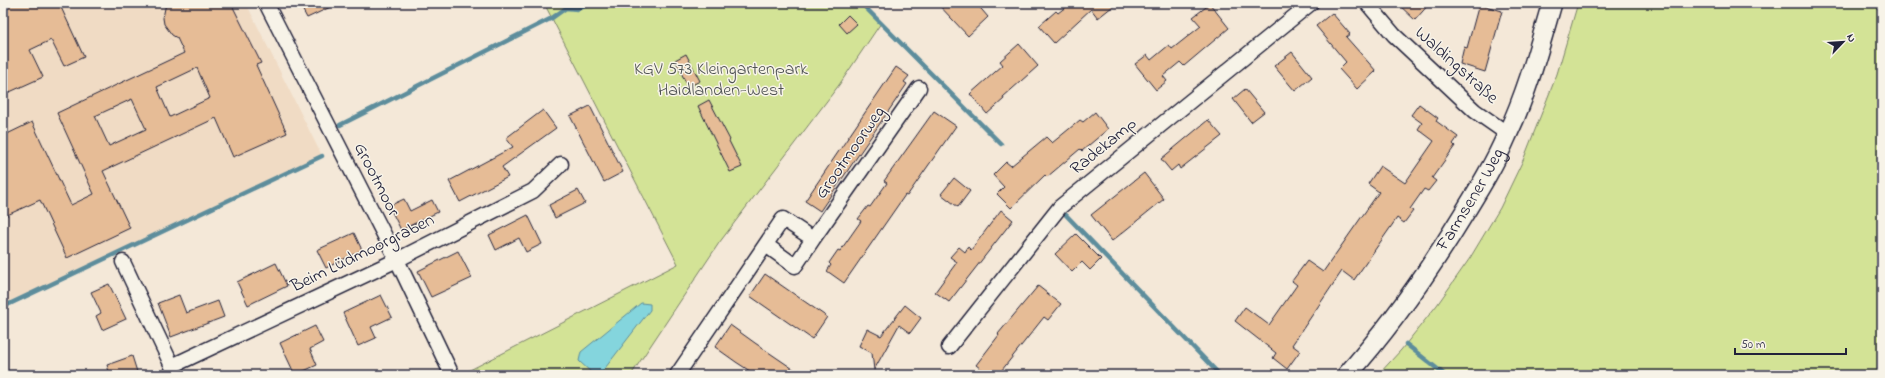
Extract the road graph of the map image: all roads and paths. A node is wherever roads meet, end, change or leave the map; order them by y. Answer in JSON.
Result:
{"nodes":[{"id":1,"x":266,"y":3,"type":"edge"},
{"id":2,"x":1311,"y":3,"type":"edge"},
{"id":3,"x":1367,"y":3,"type":"edge"},
{"id":4,"x":1552,"y":3,"type":"edge"},
{"id":5,"x":919,"y":88,"type":"dead end"},
{"id":6,"x":1508,"y":134,"type":"junction"},
{"id":7,"x":561,"y":164,"type":"dead end"},
{"id":8,"x":813,"y":239,"type":"junction"},
{"id":9,"x":766,"y":245,"type":"junction"},
{"id":10,"x":397,"y":260,"type":"junction"},
{"id":11,"x":123,"y":262,"type":"dead end"},
{"id":12,"x":949,"y":347,"type":"dead end"},
{"id":13,"x":173,"y":371,"type":"edge"},
{"id":14,"x":452,"y":375,"type":"edge"},
{"id":15,"x":677,"y":375,"type":"edge"},
{"id":16,"x":1347,"y":375,"type":"edge"}],
"edges":[{"from":1,"to":10,"type":"street","name":"Grootmoor"},
{"from":2,"to":12,"type":"street","name":"Radekamp"},
{"from":3,"to":6,"type":"street","name":"Waldingstraße"},
{"from":4,"to":6,"type":"main road","name":"Farmsener Weg"},
{"from":5,"to":8,"type":"street","name":"Grootmoorweg"},
{"from":6,"to":16,"type":"main road","name":"Farmsener Weg"},
{"from":7,"to":10,"type":"street","name":"Beim Lüdmoorgraben"},
{"from":8,"to":9,"type":"street"},
{"from":8,"to":9,"type":"street","name":"Grootmoorweg"},
{"from":9,"to":15,"type":"street"},
{"from":10,"to":13,"type":"street","name":"Beim Lüdmoorgraben"},
{"from":10,"to":14,"type":"street","name":"Grootmoor"},
{"from":11,"to":13,"type":"street"}]}
